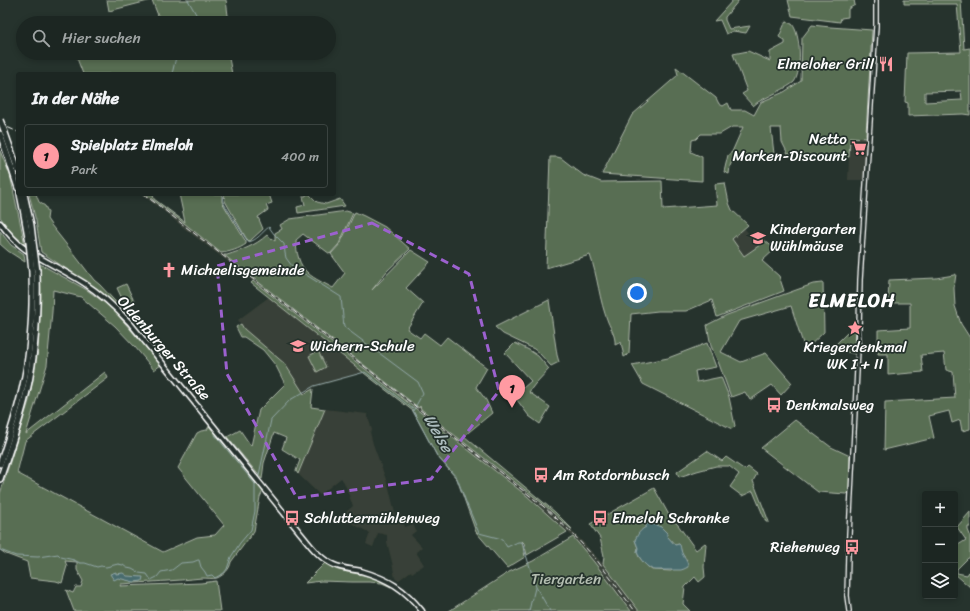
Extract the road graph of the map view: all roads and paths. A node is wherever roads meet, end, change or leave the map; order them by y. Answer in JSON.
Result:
{"nodes":[{"id":1,"x":876,"y":0,"type":"edge"},
{"id":2,"x":0,"y":120,"type":"edge"},
{"id":3,"x":2,"y":132,"type":"edge"},
{"id":4,"x":16,"y":165,"type":"edge"},
{"id":5,"x":16,"y":182,"type":"edge"},
{"id":6,"x":20,"y":196,"type":"edge"},
{"id":7,"x":24,"y":196,"type":"edge"},
{"id":8,"x":0,"y":223,"type":"edge"},
{"id":9,"x":31,"y":242,"type":"junction"},
{"id":10,"x":34,"y":272,"type":"junction"},
{"id":11,"x":0,"y":464,"type":"edge"},
{"id":12,"x":0,"y":479,"type":"edge"},
{"id":13,"x":422,"y":611,"type":"edge"},
{"id":14,"x":849,"y":611,"type":"edge"}],
"edges":[{"from":1,"to":14,"type":"street"},
{"from":2,"to":3,"type":"highway","bridge":true},
{"from":3,"to":4,"type":"highway"},
{"from":3,"to":5,"type":"highway"},
{"from":6,"to":9,"type":"highway"},
{"from":7,"to":9,"type":"highway"},
{"from":8,"to":13,"type":"main road","name":"Oldenburger Straße"},
{"from":9,"to":10,"type":"highway","bridge":true},
{"from":10,"to":11,"type":"highway"},
{"from":10,"to":12,"type":"highway"}]}
